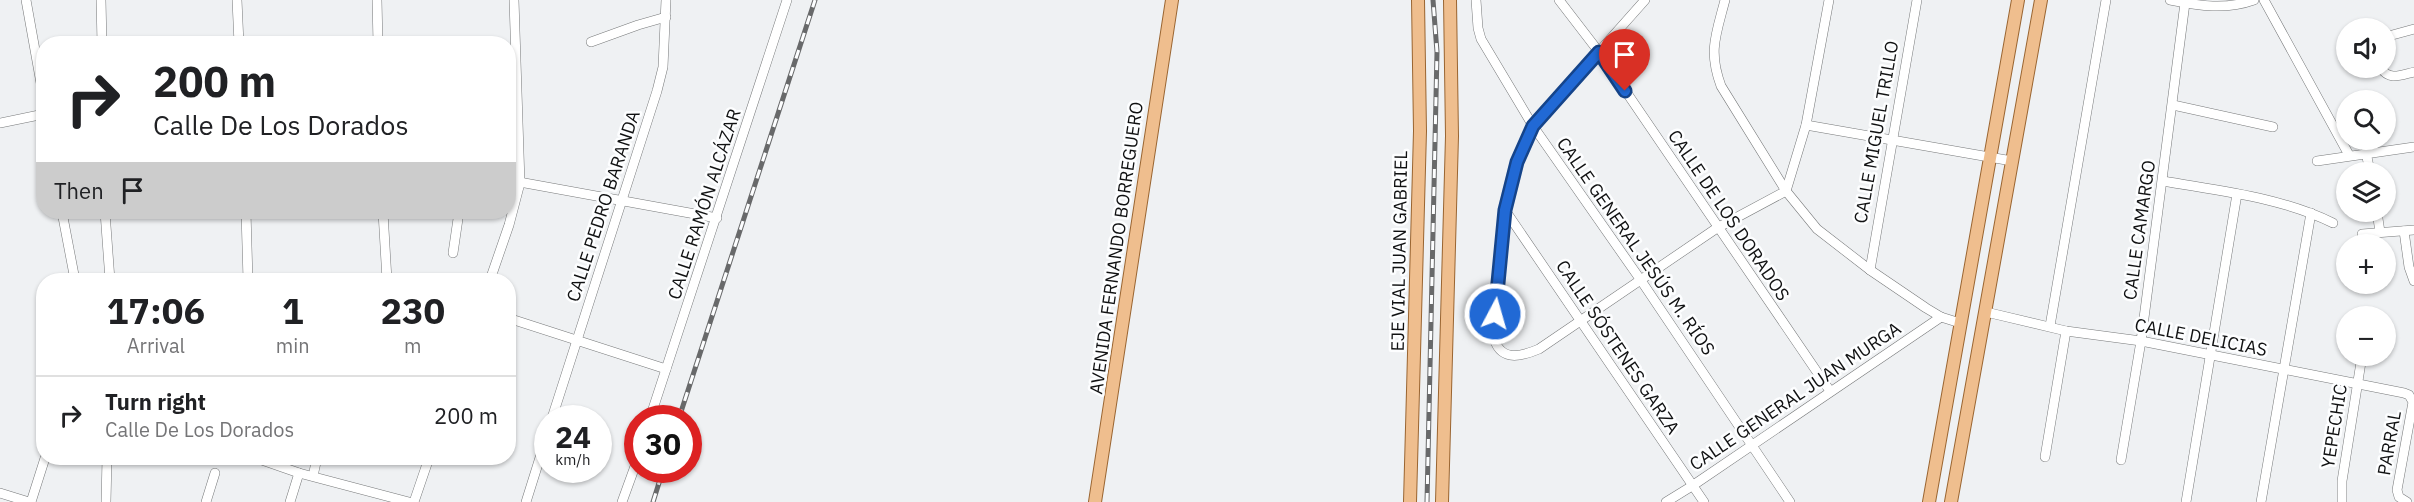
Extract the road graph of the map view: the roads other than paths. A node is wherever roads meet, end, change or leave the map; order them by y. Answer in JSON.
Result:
{"nodes":[{"id":1,"x":26,"y":0,"type":"edge"},
{"id":2,"x":101,"y":0,"type":"edge"},
{"id":3,"x":237,"y":0,"type":"edge"},
{"id":4,"x":377,"y":0,"type":"edge"},
{"id":5,"x":514,"y":0,"type":"edge"},
{"id":6,"x":666,"y":0,"type":"edge"},
{"id":7,"x":787,"y":0,"type":"edge"},
{"id":8,"x":1172,"y":0,"type":"edge"},
{"id":9,"x":1418,"y":0,"type":"edge"},
{"id":10,"x":1450,"y":0,"type":"edge"},
{"id":11,"x":1476,"y":0,"type":"edge"},
{"id":12,"x":1559,"y":0,"type":"edge"},
{"id":13,"x":1645,"y":0,"type":"edge"},
{"id":14,"x":1725,"y":0,"type":"edge"},
{"id":15,"x":1829,"y":0,"type":"edge"},
{"id":16,"x":1917,"y":0,"type":"edge"},
{"id":17,"x":2018,"y":0,"type":"edge"},
{"id":18,"x":2041,"y":0,"type":"edge"},
{"id":19,"x":2106,"y":0,"type":"edge"},
{"id":20,"x":2170,"y":0,"type":"edge"},
{"id":21,"x":2254,"y":0,"type":"edge"},
{"id":22,"x":2264,"y":0,"type":"edge"},
{"id":23,"x":2185,"y":3,"type":"junction"},
{"id":24,"x":666,"y":17,"type":"junction"},
{"id":25,"x":2414,"y":29,"type":"edge"},
{"id":26,"x":2396,"y":35,"type":"edge"},
{"id":27,"x":102,"y":36,"type":"edge"},
{"id":28,"x":239,"y":36,"type":"edge"},
{"id":29,"x":378,"y":36,"type":"edge"},
{"id":30,"x":515,"y":36,"type":"edge"},
{"id":31,"x":591,"y":42,"type":"dead end"},
{"id":32,"x":1599,"y":52,"type":"junction"},
{"id":33,"x":36,"y":56,"type":"edge"},
{"id":34,"x":516,"y":61,"type":"edge"},
{"id":35,"x":2414,"y":72,"type":"edge"},
{"id":36,"x":2396,"y":76,"type":"edge"},
{"id":37,"x":2173,"y":105,"type":"junction"},
{"id":38,"x":36,"y":116,"type":"edge"},
{"id":39,"x":0,"y":123,"type":"edge"},
{"id":40,"x":1806,"y":125,"type":"junction"},
{"id":41,"x":1533,"y":126,"type":"junction"},
{"id":42,"x":2273,"y":127,"type":"dead end"},
{"id":43,"x":1891,"y":142,"type":"junction"},
{"id":44,"x":2414,"y":147,"type":"edge"},
{"id":45,"x":2366,"y":152,"type":"junction"},
{"id":46,"x":2349,"y":155,"type":"junction"},
{"id":47,"x":1990,"y":157,"type":"junction"},
{"id":48,"x":2012,"y":161,"type":"junction"},
{"id":49,"x":2316,"y":161,"type":"dead end"},
{"id":50,"x":2368,"y":162,"type":"edge"},
{"id":51,"x":2163,"y":181,"type":"junction"},
{"id":52,"x":516,"y":182,"type":"edge"},
{"id":53,"x":520,"y":183,"type":"junction"},
{"id":54,"x":1786,"y":191,"type":"junction"},
{"id":55,"x":2237,"y":194,"type":"junction"},
{"id":56,"x":516,"y":198,"type":"edge"},
{"id":57,"x":623,"y":201,"type":"junction"},
{"id":58,"x":1505,"y":210,"type":"junction"},
{"id":59,"x":2311,"y":213,"type":"junction"},
{"id":60,"x":717,"y":218,"type":"junction"},
{"id":61,"x":63,"y":219,"type":"edge"},
{"id":62,"x":106,"y":219,"type":"edge"},
{"id":63,"x":246,"y":219,"type":"edge"},
{"id":64,"x":383,"y":219,"type":"edge"},
{"id":65,"x":458,"y":219,"type":"edge"},
{"id":66,"x":511,"y":219,"type":"edge"},
{"id":67,"x":2378,"y":222,"type":"edge"},
{"id":68,"x":2332,"y":224,"type":"dead end"},
{"id":69,"x":1717,"y":228,"type":"junction"},
{"id":70,"x":2409,"y":231,"type":"edge"},
{"id":71,"x":2380,"y":232,"type":"junction"},
{"id":72,"x":2362,"y":234,"type":"dead end"},
{"id":73,"x":453,"y":253,"type":"dead end"},
{"id":74,"x":1870,"y":270,"type":"junction"},
{"id":75,"x":74,"y":273,"type":"edge"},
{"id":76,"x":109,"y":273,"type":"edge"},
{"id":77,"x":248,"y":273,"type":"edge"},
{"id":78,"x":387,"y":273,"type":"edge"},
{"id":79,"x":492,"y":273,"type":"edge"},
{"id":80,"x":1640,"y":279,"type":"junction"},
{"id":81,"x":2414,"y":281,"type":"edge"},
{"id":82,"x":1986,"y":312,"type":"junction"},
{"id":83,"x":1941,"y":317,"type":"junction"},
{"id":84,"x":516,"y":321,"type":"edge"},
{"id":85,"x":1581,"y":321,"type":"junction"},
{"id":86,"x":1960,"y":322,"type":"junction"},
{"id":87,"x":2050,"y":326,"type":"junction"},
{"id":88,"x":2066,"y":331,"type":"junction"},
{"id":89,"x":577,"y":340,"type":"junction"},
{"id":90,"x":2141,"y":341,"type":"junction"},
{"id":91,"x":2212,"y":356,"type":"junction"},
{"id":92,"x":2360,"y":366,"type":"edge"},
{"id":93,"x":666,"y":369,"type":"junction"},
{"id":94,"x":2284,"y":369,"type":"junction"},
{"id":95,"x":2358,"y":382,"type":"junction"},
{"id":96,"x":1830,"y":391,"type":"junction"},
{"id":97,"x":2409,"y":396,"type":"joint"},
{"id":98,"x":556,"y":405,"type":"edge"},
{"id":99,"x":654,"y":405,"type":"edge"},
{"id":100,"x":1752,"y":446,"type":"junction"},
{"id":101,"x":2045,"y":457,"type":"dead end"},
{"id":102,"x":2121,"y":460,"type":"dead end"},
{"id":103,"x":43,"y":465,"type":"edge"},
{"id":104,"x":107,"y":465,"type":"edge"},
{"id":105,"x":276,"y":465,"type":"edge"},
{"id":106,"x":315,"y":465,"type":"edge"},
{"id":107,"x":427,"y":465,"type":"edge"},
{"id":108,"x":215,"y":473,"type":"dead end"},
{"id":109,"x":299,"y":473,"type":"junction"},
{"id":110,"x":313,"y":476,"type":"junction"},
{"id":111,"x":534,"y":477,"type":"edge"},
{"id":112,"x":629,"y":483,"type":"edge"},
{"id":113,"x":1692,"y":486,"type":"junction"},
{"id":114,"x":0,"y":493,"type":"edge"},
{"id":115,"x":382,"y":498,"type":"edge"},
{"id":116,"x":2403,"y":500,"type":"edge"},
{"id":117,"x":30,"y":502,"type":"edge"},
{"id":118,"x":106,"y":502,"type":"edge"},
{"id":119,"x":206,"y":502,"type":"edge"},
{"id":120,"x":290,"y":502,"type":"edge"},
{"id":121,"x":409,"y":502,"type":"edge"},
{"id":122,"x":414,"y":502,"type":"edge"},
{"id":123,"x":526,"y":502,"type":"edge"},
{"id":124,"x":622,"y":502,"type":"edge"},
{"id":125,"x":1095,"y":502,"type":"edge"},
{"id":126,"x":1410,"y":502,"type":"edge"},
{"id":127,"x":1442,"y":502,"type":"edge"},
{"id":128,"x":1666,"y":502,"type":"edge"},
{"id":129,"x":1704,"y":502,"type":"edge"},
{"id":130,"x":1790,"y":502,"type":"edge"},
{"id":131,"x":1929,"y":502,"type":"edge"},
{"id":132,"x":1951,"y":502,"type":"edge"},
{"id":133,"x":2186,"y":502,"type":"edge"},
{"id":134,"x":2261,"y":502,"type":"edge"},
{"id":135,"x":2342,"y":502,"type":"edge"}],
"edges":[{"from":1,"to":33,"type":"street"},
{"from":2,"to":27,"type":"street"},
{"from":3,"to":28,"type":"street"},
{"from":4,"to":29,"type":"street"},
{"from":5,"to":30,"type":"street"},
{"from":6,"to":24,"type":"street","name":"CALLE PEDRO BARANDA"},
{"from":7,"to":60,"type":"street","name":"CALLE RAMÓN ALCÁZAR"},
{"from":8,"to":125,"type":"main road","name":"AVENIDA FERNANDO BORREGUERO"},
{"from":9,"to":126,"type":"main road","name":"EJE VIAL JUAN GABRIEL"},
{"from":10,"to":127,"type":"main road"},
{"from":11,"to":41,"type":"street","name":"CALLE GENERAL JESÚS M. RÍOS"},
{"from":12,"to":32,"type":"street","name":"CALLE DE LOS DORADOS"},
{"from":13,"to":32,"type":"street"},
{"from":14,"to":54,"type":"street"},
{"from":15,"to":40,"type":"street"},
{"from":16,"to":43,"type":"street","name":"CALLE MIGUEL TRILLO"},
{"from":17,"to":47,"type":"main road"},
{"from":18,"to":48,"type":"main road"},
{"from":19,"to":87,"type":"street"},
{"from":20,"to":23,"type":"street"},
{"from":21,"to":23,"type":"street"},
{"from":22,"to":46,"type":"street"},
{"from":23,"to":37,"type":"street","name":"CALLE CAMARGO"},
{"from":24,"to":31,"type":"street"},
{"from":24,"to":57,"type":"street","name":"CALLE PEDRO BARANDA"},
{"from":25,"to":26,"type":"street"},
{"from":32,"to":41,"type":"street"},
{"from":32,"to":69,"type":"street","name":"CALLE DE LOS DORADOS"},
{"from":34,"to":53,"type":"street"},
{"from":35,"to":36,"type":"street"},
{"from":37,"to":42,"type":"street"},
{"from":37,"to":51,"type":"street","name":"CALLE CAMARGO"},
{"from":38,"to":39,"type":"street"},
{"from":40,"to":43,"type":"street"},
{"from":40,"to":54,"type":"street"},
{"from":41,"to":58,"type":"street"},
{"from":41,"to":80,"type":"street","name":"CALLE GENERAL JESÚS M. RÍOS"},
{"from":43,"to":47,"type":"street"},
{"from":43,"to":74,"type":"street","name":"CALLE MIGUEL TRILLO"},
{"from":44,"to":45,"type":"street"},
{"from":45,"to":46,"type":"street"},
{"from":45,"to":50,"type":"street"},
{"from":46,"to":49,"type":"street"},
{"from":47,"to":48,"type":"street"},
{"from":47,"to":86,"type":"main road"},
{"from":48,"to":82,"type":"main road"},
{"from":51,"to":55,"type":"street"},
{"from":51,"to":90,"type":"street","name":"CALLE CAMARGO"},
{"from":52,"to":53,"type":"street"},
{"from":53,"to":56,"type":"street"},
{"from":53,"to":57,"type":"street"},
{"from":54,"to":69,"type":"street"},
{"from":54,"to":74,"type":"street"},
{"from":55,"to":59,"type":"street"},
{"from":55,"to":91,"type":"street"},
{"from":57,"to":60,"type":"street"},
{"from":57,"to":89,"type":"street","name":"CALLE PEDRO BARANDA"},
{"from":58,"to":85,"type":"street","name":"CALLE SÓSTENES GARZA"},
{"from":58,"to":85,"type":"street"},
{"from":59,"to":68,"type":"street"},
{"from":59,"to":94,"type":"street"},
{"from":60,"to":93,"type":"street","name":"CALLE RAMÓN ALCÁZAR"},
{"from":61,"to":75,"type":"street"},
{"from":62,"to":76,"type":"street"},
{"from":63,"to":77,"type":"street"},
{"from":64,"to":78,"type":"street"},
{"from":65,"to":73,"type":"street"},
{"from":66,"to":79,"type":"street"},
{"from":67,"to":71,"type":"street"},
{"from":69,"to":80,"type":"street"},
{"from":69,"to":96,"type":"street","name":"CALLE DE LOS DORADOS"},
{"from":70,"to":71,"type":"street"},
{"from":70,"to":81,"type":"street"},
{"from":71,"to":72,"type":"street"},
{"from":74,"to":83,"type":"street"},
{"from":80,"to":85,"type":"street"},
{"from":80,"to":100,"type":"street","name":"CALLE GENERAL JESÚS M. RÍOS"},
{"from":82,"to":87,"type":"street","name":"CALLE DELICIAS"},
{"from":82,"to":132,"type":"main road"},
{"from":83,"to":86,"type":"street"},
{"from":83,"to":96,"type":"street","name":"CALLE GENERAL JUAN MURGA"},
{"from":84,"to":89,"type":"street"},
{"from":85,"to":113,"type":"street","name":"CALLE SÓSTENES GARZA"},
{"from":86,"to":131,"type":"main road"},
{"from":87,"to":88,"type":"street","name":"CALLE DELICIAS"},
{"from":88,"to":90,"type":"street","name":"CALLE DELICIAS"},
{"from":88,"to":101,"type":"street"},
{"from":89,"to":93,"type":"street"},
{"from":89,"to":98,"type":"street","name":"CALLE PEDRO BARANDA"},
{"from":90,"to":91,"type":"street","name":"CALLE DELICIAS"},
{"from":90,"to":102,"type":"street","name":"CALLE CAMARGO"},
{"from":91,"to":94,"type":"street","name":"CALLE DELICIAS"},
{"from":91,"to":133,"type":"street"},
{"from":92,"to":95,"type":"street","name":"YEPECHIC"},
{"from":93,"to":99,"type":"street","name":"CALLE RAMÓN ALCÁZAR"},
{"from":94,"to":95,"type":"street","name":"CALLE DELICIAS"},
{"from":94,"to":134,"type":"street"},
{"from":95,"to":97,"type":"street","name":"CALLE DELICIAS"},
{"from":95,"to":135,"type":"street","name":"YEPECHIC"},
{"from":96,"to":100,"type":"street","name":"CALLE GENERAL JUAN MURGA"},
{"from":97,"to":116,"type":"street","name":"PARRAL"},
{"from":100,"to":113,"type":"street","name":"CALLE GENERAL JUAN MURGA"},
{"from":100,"to":130,"type":"street","name":"CALLE GENERAL JESÚS M. RÍOS"},
{"from":103,"to":117,"type":"street"},
{"from":104,"to":118,"type":"street"},
{"from":105,"to":109,"type":"street"},
{"from":106,"to":110,"type":"street"},
{"from":107,"to":122,"type":"street"},
{"from":108,"to":119,"type":"street"},
{"from":109,"to":110,"type":"street"},
{"from":109,"to":120,"type":"street"},
{"from":110,"to":115,"type":"street"},
{"from":111,"to":123,"type":"street"},
{"from":112,"to":124,"type":"street"},
{"from":113,"to":128,"type":"street","name":"CALLE GENERAL JUAN MURGA"},
{"from":113,"to":129,"type":"street","name":"CALLE SÓSTENES GARZA"},
{"from":114,"to":117,"type":"street"},
{"from":115,"to":121,"type":"street"}]}
